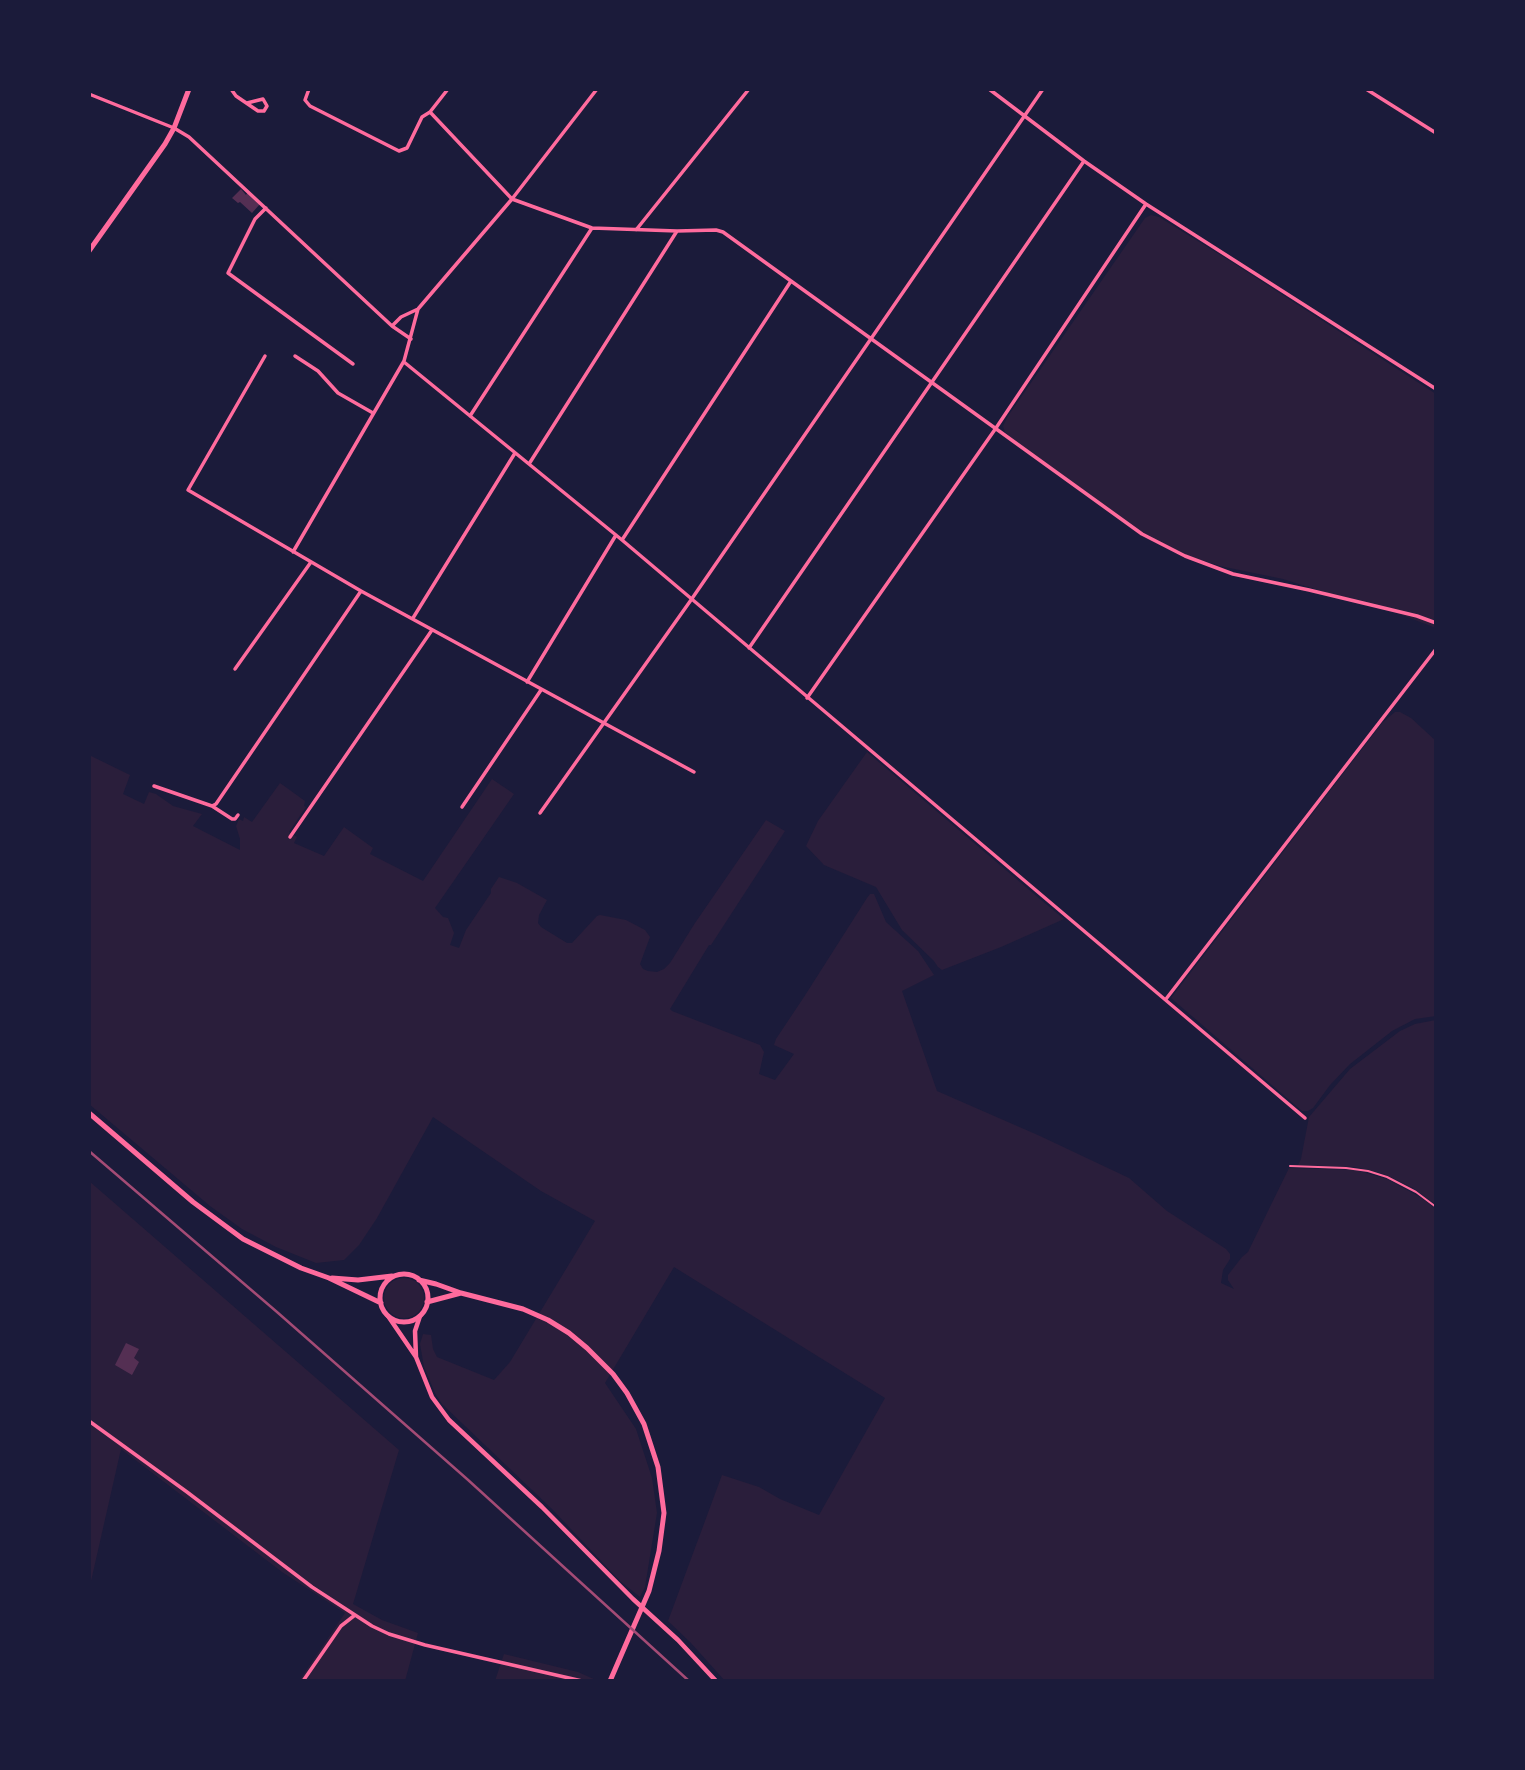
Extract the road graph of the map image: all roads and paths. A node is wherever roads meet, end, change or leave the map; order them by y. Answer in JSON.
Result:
{"nodes":[{"id":1,"x":189,"y":89,"type":"edge"},
{"id":2,"x":231,"y":89,"type":"edge"},
{"id":3,"x":309,"y":89,"type":"edge"},
{"id":4,"x":448,"y":89,"type":"edge"},
{"id":5,"x":597,"y":89,"type":"edge"},
{"id":6,"x":748,"y":89,"type":"edge"},
{"id":7,"x":989,"y":89,"type":"edge"},
{"id":8,"x":1043,"y":89,"type":"edge"},
{"id":9,"x":1366,"y":89,"type":"edge"},
{"id":10,"x":89,"y":94,"type":"edge"},
{"id":11,"x":247,"y":103,"type":"junction"},
{"id":12,"x":430,"y":112,"type":"junction"},
{"id":13,"x":1024,"y":117,"type":"junction"},
{"id":14,"x":174,"y":128,"type":"junction"},
{"id":15,"x":1436,"y":133,"type":"edge"},
{"id":16,"x":1084,"y":161,"type":"junction"},
{"id":17,"x":512,"y":199,"type":"junction"},
{"id":18,"x":1146,"y":204,"type":"junction"},
{"id":19,"x":266,"y":208,"type":"junction"},
{"id":20,"x":592,"y":228,"type":"junction"},
{"id":21,"x":636,"y":230,"type":"junction"},
{"id":22,"x":677,"y":231,"type":"junction"},
{"id":23,"x":89,"y":251,"type":"edge"},
{"id":24,"x":791,"y":281,"type":"junction"},
{"id":25,"x":418,"y":309,"type":"junction"},
{"id":26,"x":401,"y":317,"type":"junction"},
{"id":27,"x":392,"y":326,"type":"junction"},
{"id":28,"x":414,"y":328,"type":"junction"},
{"id":29,"x":411,"y":339,"type":"junction"},
{"id":30,"x":872,"y":340,"type":"junction"},
{"id":31,"x":265,"y":356,"type":"dead end"},
{"id":32,"x":295,"y":356,"type":"dead end"},
{"id":33,"x":404,"y":362,"type":"junction"},
{"id":34,"x":353,"y":364,"type":"dead end"},
{"id":35,"x":933,"y":382,"type":"junction"},
{"id":36,"x":1436,"y":389,"type":"edge"},
{"id":37,"x":373,"y":413,"type":"junction"},
{"id":38,"x":470,"y":416,"type":"junction"},
{"id":39,"x":996,"y":428,"type":"junction"},
{"id":40,"x":515,"y":453,"type":"junction"},
{"id":41,"x":529,"y":464,"type":"junction"},
{"id":42,"x":615,"y":536,"type":"junction"},
{"id":43,"x":622,"y":540,"type":"junction"},
{"id":44,"x":293,"y":552,"type":"junction"},
{"id":45,"x":310,"y":562,"type":"junction"},
{"id":46,"x":361,"y":591,"type":"junction"},
{"id":47,"x":691,"y":600,"type":"junction"},
{"id":48,"x":413,"y":619,"type":"junction"},
{"id":49,"x":1436,"y":623,"type":"edge"},
{"id":50,"x":432,"y":630,"type":"junction"},
{"id":51,"x":749,"y":648,"type":"junction"},
{"id":52,"x":1436,"y":649,"type":"edge"},
{"id":53,"x":235,"y":668,"type":"dead end"},
{"id":54,"x":527,"y":682,"type":"junction"},
{"id":55,"x":541,"y":690,"type":"junction"},
{"id":56,"x":807,"y":698,"type":"junction"},
{"id":57,"x":603,"y":724,"type":"junction"},
{"id":58,"x":694,"y":772,"type":"dead end"},
{"id":59,"x":154,"y":786,"type":"dead end"},
{"id":60,"x":212,"y":806,"type":"junction"},
{"id":61,"x":462,"y":807,"type":"dead end"},
{"id":62,"x":540,"y":813,"type":"dead end"},
{"id":63,"x":238,"y":815,"type":"dead end"},
{"id":64,"x":290,"y":837,"type":"dead end"},
{"id":65,"x":1166,"y":999,"type":"junction"},
{"id":66,"x":89,"y":1113,"type":"edge"},
{"id":67,"x":1305,"y":1118,"type":"dead end"},
{"id":68,"x":1290,"y":1166,"type":"dead end"},
{"id":69,"x":1436,"y":1207,"type":"edge"},
{"id":70,"x":396,"y":1276,"type":"junction"},
{"id":71,"x":329,"y":1278,"type":"junction"},
{"id":72,"x":419,"y":1280,"type":"junction"},
{"id":73,"x":461,"y":1293,"type":"junction"},
{"id":74,"x":381,"y":1303,"type":"junction"},
{"id":75,"x":427,"y":1303,"type":"junction"},
{"id":76,"x":388,"y":1316,"type":"junction"},
{"id":77,"x":420,"y":1316,"type":"junction"},
{"id":78,"x":416,"y":1357,"type":"junction"},
{"id":79,"x":89,"y":1420,"type":"edge"},
{"id":80,"x":355,"y":1615,"type":"junction"},
{"id":81,"x":303,"y":1681,"type":"edge"},
{"id":82,"x":582,"y":1681,"type":"edge"},
{"id":83,"x":610,"y":1681,"type":"edge"},
{"id":84,"x":716,"y":1681,"type":"edge"}],
"edges":[{"from":1,"to":14,"type":"main road"},
{"from":2,"to":11,"type":"street"},
{"from":3,"to":12,"type":"street"},
{"from":4,"to":12,"type":"street"},
{"from":5,"to":17,"type":"street"},
{"from":6,"to":21,"type":"street"},
{"from":7,"to":13,"type":"street"},
{"from":8,"to":13,"type":"street"},
{"from":9,"to":15,"type":"street"},
{"from":10,"to":14,"type":"street"},
{"from":11,"to":11,"type":"street"},
{"from":12,"to":17,"type":"street"},
{"from":13,"to":16,"type":"street"},
{"from":13,"to":30,"type":"street"},
{"from":14,"to":19,"type":"street"},
{"from":14,"to":23,"type":"main road"},
{"from":16,"to":18,"type":"street"},
{"from":16,"to":35,"type":"street"},
{"from":17,"to":20,"type":"street"},
{"from":17,"to":25,"type":"street"},
{"from":18,"to":36,"type":"street"},
{"from":18,"to":39,"type":"street"},
{"from":19,"to":27,"type":"street"},
{"from":19,"to":34,"type":"street"},
{"from":20,"to":21,"type":"street"},
{"from":20,"to":38,"type":"street"},
{"from":21,"to":22,"type":"street"},
{"from":22,"to":24,"type":"street"},
{"from":22,"to":41,"type":"street"},
{"from":24,"to":30,"type":"street"},
{"from":24,"to":43,"type":"street"},
{"from":25,"to":26,"type":"street"},
{"from":25,"to":28,"type":"street"},
{"from":26,"to":27,"type":"street"},
{"from":26,"to":28,"type":"street"},
{"from":27,"to":29,"type":"street"},
{"from":28,"to":29,"type":"street"},
{"from":29,"to":33,"type":"street"},
{"from":30,"to":35,"type":"street"},
{"from":30,"to":47,"type":"street"},
{"from":31,"to":44,"type":"street"},
{"from":32,"to":37,"type":"street"},
{"from":33,"to":37,"type":"street"},
{"from":33,"to":38,"type":"street"},
{"from":35,"to":39,"type":"street"},
{"from":35,"to":51,"type":"street"},
{"from":37,"to":44,"type":"street"},
{"from":38,"to":40,"type":"street"},
{"from":39,"to":49,"type":"street"},
{"from":39,"to":56,"type":"street"},
{"from":40,"to":41,"type":"street"},
{"from":40,"to":48,"type":"street"},
{"from":41,"to":42,"type":"street"},
{"from":42,"to":43,"type":"street"},
{"from":42,"to":54,"type":"street"},
{"from":43,"to":47,"type":"street"},
{"from":44,"to":45,"type":"street"},
{"from":45,"to":46,"type":"street"},
{"from":45,"to":53,"type":"street"},
{"from":46,"to":48,"type":"street"},
{"from":46,"to":60,"type":"street"},
{"from":47,"to":51,"type":"street"},
{"from":47,"to":57,"type":"street"},
{"from":48,"to":50,"type":"street"},
{"from":50,"to":54,"type":"street"},
{"from":50,"to":64,"type":"street"},
{"from":51,"to":56,"type":"street"},
{"from":52,"to":65,"type":"street"},
{"from":54,"to":55,"type":"street"},
{"from":55,"to":57,"type":"street"},
{"from":55,"to":61,"type":"street"},
{"from":56,"to":65,"type":"street"},
{"from":57,"to":58,"type":"street"},
{"from":57,"to":62,"type":"street"},
{"from":59,"to":60,"type":"street"},
{"from":60,"to":63,"type":"street"},
{"from":65,"to":67,"type":"street"},
{"from":66,"to":71,"type":"main road"},
{"from":68,"to":69,"type":"path"},
{"from":70,"to":71,"type":"main road"},
{"from":70,"to":72,"type":"main road"},
{"from":70,"to":74,"type":"main road"},
{"from":71,"to":74,"type":"main road"},
{"from":72,"to":73,"type":"main road"},
{"from":72,"to":75,"type":"main road"},
{"from":73,"to":75,"type":"main road"},
{"from":73,"to":83,"type":"main road"},
{"from":74,"to":76,"type":"main road"},
{"from":75,"to":77,"type":"main road"},
{"from":76,"to":77,"type":"main road"},
{"from":76,"to":78,"type":"street"},
{"from":77,"to":78,"type":"street"},
{"from":78,"to":84,"type":"street"},
{"from":79,"to":80,"type":"street"},
{"from":80,"to":81,"type":"street"},
{"from":80,"to":82,"type":"street"}]}
